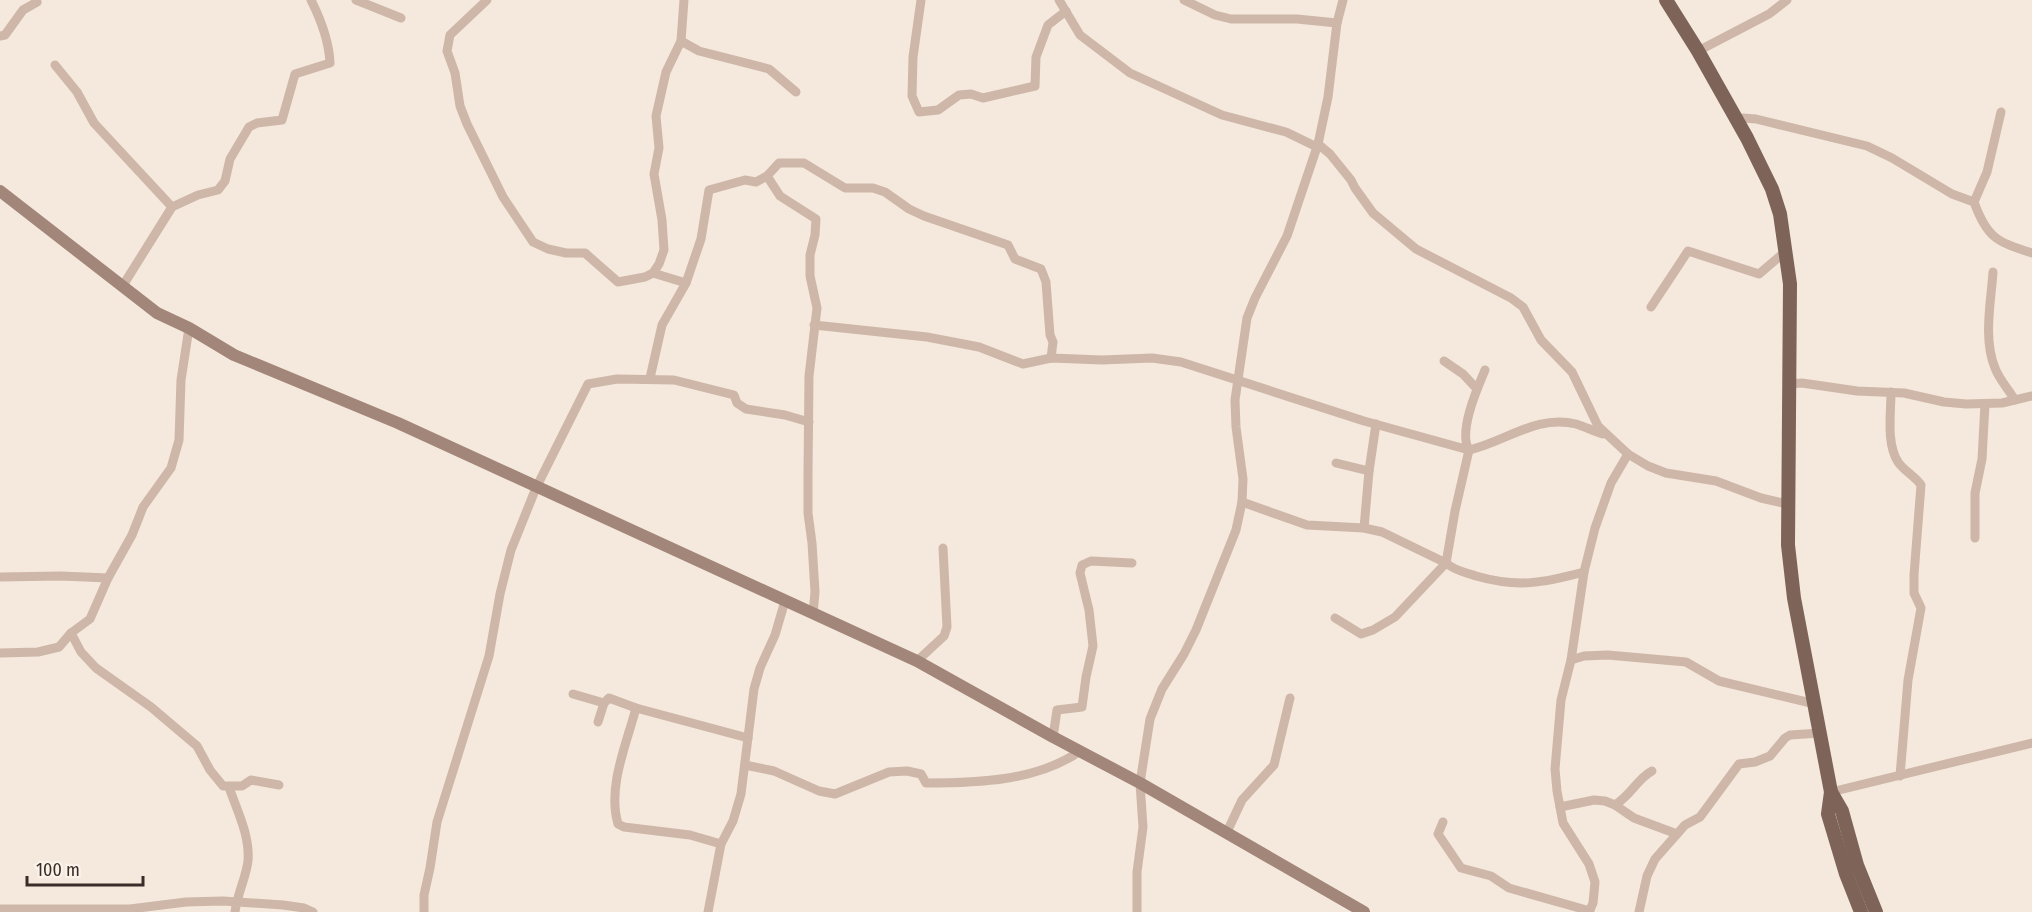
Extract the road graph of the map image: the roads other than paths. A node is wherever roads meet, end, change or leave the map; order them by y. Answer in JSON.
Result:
{"nodes":[{"id":1,"x":36,"y":0,"type":"edge"},
{"id":2,"x":311,"y":0,"type":"edge"},
{"id":3,"x":356,"y":0,"type":"edge"},
{"id":4,"x":487,"y":0,"type":"edge"},
{"id":5,"x":684,"y":0,"type":"edge"},
{"id":6,"x":921,"y":0,"type":"edge"},
{"id":7,"x":1059,"y":0,"type":"edge"},
{"id":8,"x":1184,"y":0,"type":"edge"},
{"id":9,"x":1343,"y":0,"type":"edge"},
{"id":10,"x":1666,"y":0,"type":"edge"},
{"id":11,"x":1787,"y":0,"type":"edge"},
{"id":12,"x":1066,"y":10,"type":"junction"},
{"id":13,"x":401,"y":18,"type":"dead end"},
{"id":14,"x":1337,"y":23,"type":"junction"},
{"id":15,"x":0,"y":36,"type":"edge"},
{"id":16,"x":681,"y":41,"type":"junction"},
{"id":17,"x":1698,"y":51,"type":"junction"},
{"id":18,"x":55,"y":65,"type":"dead end"},
{"id":19,"x":796,"y":92,"type":"dead end"},
{"id":20,"x":2001,"y":112,"type":"dead end"},
{"id":21,"x":1737,"y":120,"type":"junction"},
{"id":22,"x":1318,"y":146,"type":"junction"},
{"id":23,"x":767,"y":176,"type":"junction"},
{"id":24,"x":0,"y":191,"type":"edge"},
{"id":25,"x":1974,"y":202,"type":"junction"},
{"id":26,"x":172,"y":207,"type":"junction"},
{"id":27,"x":1786,"y":251,"type":"junction"},
{"id":28,"x":2032,"y":253,"type":"edge"},
{"id":29,"x":1993,"y":272,"type":"dead end"},
{"id":30,"x":653,"y":273,"type":"junction"},
{"id":31,"x":686,"y":283,"type":"junction"},
{"id":32,"x":122,"y":287,"type":"junction"},
{"id":33,"x":1651,"y":307,"type":"dead end"},
{"id":34,"x":814,"y":325,"type":"junction"},
{"id":35,"x":189,"y":328,"type":"junction"},
{"id":36,"x":1052,"y":358,"type":"junction"},
{"id":37,"x":1444,"y":361,"type":"dead end"},
{"id":38,"x":1485,"y":370,"type":"dead end"},
{"id":39,"x":650,"y":378,"type":"junction"},
{"id":40,"x":1238,"y":381,"type":"junction"},
{"id":41,"x":1790,"y":384,"type":"junction"},
{"id":42,"x":1477,"y":389,"type":"junction"},
{"id":43,"x":1891,"y":392,"type":"junction"},
{"id":44,"x":2032,"y":396,"type":"edge"},
{"id":45,"x":2015,"y":400,"type":"junction"},
{"id":46,"x":1984,"y":404,"type":"junction"},
{"id":47,"x":809,"y":422,"type":"junction"},
{"id":48,"x":1376,"y":424,"type":"junction"},
{"id":49,"x":1608,"y":436,"type":"junction"},
{"id":50,"x":1468,"y":450,"type":"junction"},
{"id":51,"x":1628,"y":454,"type":"junction"},
{"id":52,"x":1336,"y":463,"type":"dead end"},
{"id":53,"x":1369,"y":471,"type":"junction"},
{"id":54,"x":536,"y":488,"type":"junction"},
{"id":55,"x":1242,"y":502,"type":"junction"},
{"id":56,"x":1788,"y":504,"type":"junction"},
{"id":57,"x":1364,"y":528,"type":"junction"},
{"id":58,"x":1975,"y":538,"type":"dead end"},
{"id":59,"x":944,"y":548,"type":"dead end"},
{"id":60,"x":1132,"y":562,"type":"dead end"},
{"id":61,"x":1446,"y":563,"type":"junction"},
{"id":62,"x":1584,"y":572,"type":"junction"},
{"id":63,"x":0,"y":577,"type":"edge"},
{"id":64,"x":108,"y":578,"type":"junction"},
{"id":65,"x":785,"y":601,"type":"junction"},
{"id":66,"x":813,"y":614,"type":"junction"},
{"id":67,"x":1335,"y":618,"type":"dead end"},
{"id":68,"x":71,"y":633,"type":"junction"},
{"id":69,"x":0,"y":653,"type":"edge"},
{"id":70,"x":1571,"y":660,"type":"junction"},
{"id":71,"x":917,"y":661,"type":"junction"},
{"id":72,"x":573,"y":694,"type":"dead end"},
{"id":73,"x":1290,"y":698,"type":"dead end"},
{"id":74,"x":604,"y":703,"type":"junction"},
{"id":75,"x":1815,"y":705,"type":"junction"},
{"id":76,"x":636,"y":708,"type":"junction"},
{"id":77,"x":598,"y":722,"type":"dead end"},
{"id":78,"x":1820,"y":733,"type":"junction"},
{"id":79,"x":1053,"y":737,"type":"junction"},
{"id":80,"x":748,"y":738,"type":"junction"},
{"id":81,"x":2032,"y":743,"type":"edge"},
{"id":82,"x":1080,"y":751,"type":"junction"},
{"id":83,"x":745,"y":765,"type":"junction"},
{"id":84,"x":1652,"y":771,"type":"dead end"},
{"id":85,"x":1900,"y":776,"type":"junction"},
{"id":86,"x":1140,"y":783,"type":"junction"},
{"id":87,"x":279,"y":785,"type":"dead end"},
{"id":88,"x":229,"y":787,"type":"junction"},
{"id":89,"x":1831,"y":792,"type":"junction"},
{"id":90,"x":1615,"y":805,"type":"junction"},
{"id":91,"x":1560,"y":807,"type":"junction"},
{"id":92,"x":1443,"y":822,"type":"dead end"},
{"id":93,"x":1226,"y":834,"type":"junction"},
{"id":94,"x":1677,"y":834,"type":"junction"},
{"id":95,"x":721,"y":844,"type":"junction"},
{"id":96,"x":236,"y":902,"type":"junction"},
{"id":97,"x":0,"y":909,"type":"edge"},
{"id":98,"x":117,"y":911,"type":"edge"},
{"id":99,"x":1590,"y":911,"type":"edge"},
{"id":100,"x":235,"y":912,"type":"edge"},
{"id":101,"x":313,"y":912,"type":"edge"},
{"id":102,"x":424,"y":912,"type":"edge"},
{"id":103,"x":708,"y":912,"type":"edge"},
{"id":104,"x":1137,"y":912,"type":"edge"},
{"id":105,"x":1364,"y":912,"type":"edge"},
{"id":106,"x":1639,"y":912,"type":"edge"},
{"id":107,"x":1861,"y":912,"type":"edge"},
{"id":108,"x":1876,"y":912,"type":"edge"}],
"edges":[{"from":1,"to":15,"type":"street"},
{"from":2,"to":26,"type":"street"},
{"from":3,"to":13,"type":"street"},
{"from":4,"to":30,"type":"street"},
{"from":5,"to":16,"type":"street"},
{"from":6,"to":12,"type":"street"},
{"from":7,"to":12,"type":"street"},
{"from":8,"to":14,"type":"street"},
{"from":9,"to":14,"type":"street"},
{"from":10,"to":17,"type":"main road"},
{"from":11,"to":17,"type":"street"},
{"from":12,"to":22,"type":"street"},
{"from":14,"to":22,"type":"street"},
{"from":16,"to":19,"type":"street"},
{"from":16,"to":30,"type":"street"},
{"from":17,"to":21,"type":"main road"},
{"from":18,"to":26,"type":"street"},
{"from":20,"to":25,"type":"street"},
{"from":21,"to":25,"type":"street"},
{"from":21,"to":27,"type":"main road"},
{"from":22,"to":40,"type":"street"},
{"from":22,"to":49,"type":"street"},
{"from":23,"to":31,"type":"street"},
{"from":23,"to":34,"type":"street"},
{"from":23,"to":36,"type":"street"},
{"from":24,"to":32,"type":"main road"},
{"from":25,"to":28,"type":"street"},
{"from":26,"to":32,"type":"street"},
{"from":27,"to":33,"type":"street"},
{"from":27,"to":41,"type":"main road"},
{"from":29,"to":45,"type":"street"},
{"from":30,"to":31,"type":"street"},
{"from":31,"to":39,"type":"street"},
{"from":32,"to":35,"type":"main road"},
{"from":34,"to":36,"type":"street"},
{"from":34,"to":47,"type":"street"},
{"from":35,"to":54,"type":"main road"},
{"from":35,"to":64,"type":"street"},
{"from":36,"to":40,"type":"street"},
{"from":37,"to":42,"type":"street"},
{"from":38,"to":42,"type":"street"},
{"from":39,"to":47,"type":"street"},
{"from":39,"to":54,"type":"street"},
{"from":40,"to":48,"type":"street"},
{"from":40,"to":55,"type":"street"},
{"from":41,"to":43,"type":"street"},
{"from":41,"to":56,"type":"main road"},
{"from":42,"to":50,"type":"street"},
{"from":43,"to":46,"type":"street"},
{"from":43,"to":85,"type":"street"},
{"from":44,"to":45,"type":"street"},
{"from":45,"to":46,"type":"street"},
{"from":46,"to":58,"type":"street"},
{"from":47,"to":66,"type":"street"},
{"from":48,"to":50,"type":"street"},
{"from":48,"to":53,"type":"street"},
{"from":49,"to":50,"type":"street"},
{"from":49,"to":51,"type":"street"},
{"from":50,"to":61,"type":"street"},
{"from":51,"to":56,"type":"street"},
{"from":51,"to":62,"type":"street"},
{"from":52,"to":53,"type":"street"},
{"from":53,"to":57,"type":"street"},
{"from":54,"to":65,"type":"main road"},
{"from":54,"to":102,"type":"street"},
{"from":55,"to":57,"type":"street"},
{"from":55,"to":86,"type":"street"},
{"from":56,"to":75,"type":"main road"},
{"from":57,"to":61,"type":"street"},
{"from":59,"to":71,"type":"street"},
{"from":60,"to":79,"type":"street"},
{"from":61,"to":62,"type":"street"},
{"from":61,"to":67,"type":"street"},
{"from":62,"to":70,"type":"street"},
{"from":63,"to":64,"type":"street"},
{"from":64,"to":68,"type":"street"},
{"from":65,"to":66,"type":"main road"},
{"from":65,"to":80,"type":"street"},
{"from":66,"to":71,"type":"main road"},
{"from":68,"to":69,"type":"street"},
{"from":68,"to":88,"type":"street"},
{"from":70,"to":75,"type":"street"},
{"from":70,"to":91,"type":"street"},
{"from":71,"to":79,"type":"main road"},
{"from":72,"to":74,"type":"street"},
{"from":73,"to":93,"type":"street"},
{"from":74,"to":76,"type":"street"},
{"from":74,"to":77,"type":"street"},
{"from":75,"to":78,"type":"main road"},
{"from":76,"to":80,"type":"street"},
{"from":76,"to":95,"type":"street"},
{"from":78,"to":89,"type":"main road"},
{"from":78,"to":94,"type":"street"},
{"from":79,"to":82,"type":"main road"},
{"from":80,"to":83,"type":"street"},
{"from":81,"to":85,"type":"street"},
{"from":82,"to":83,"type":"street"},
{"from":82,"to":86,"type":"main road"},
{"from":83,"to":95,"type":"street"},
{"from":84,"to":90,"type":"street"},
{"from":85,"to":89,"type":"street"},
{"from":86,"to":93,"type":"main road"},
{"from":86,"to":104,"type":"street"},
{"from":87,"to":88,"type":"street"},
{"from":88,"to":96,"type":"street"},
{"from":89,"to":107,"type":"main road"},
{"from":89,"to":108,"type":"main road"},
{"from":90,"to":91,"type":"street"},
{"from":90,"to":94,"type":"street"},
{"from":91,"to":99,"type":"street"},
{"from":92,"to":99,"type":"street"},
{"from":93,"to":105,"type":"main road"},
{"from":94,"to":106,"type":"street"},
{"from":95,"to":103,"type":"street"},
{"from":96,"to":98,"type":"street"},
{"from":96,"to":100,"type":"street"},
{"from":96,"to":101,"type":"street"},
{"from":97,"to":98,"type":"street"}]}
